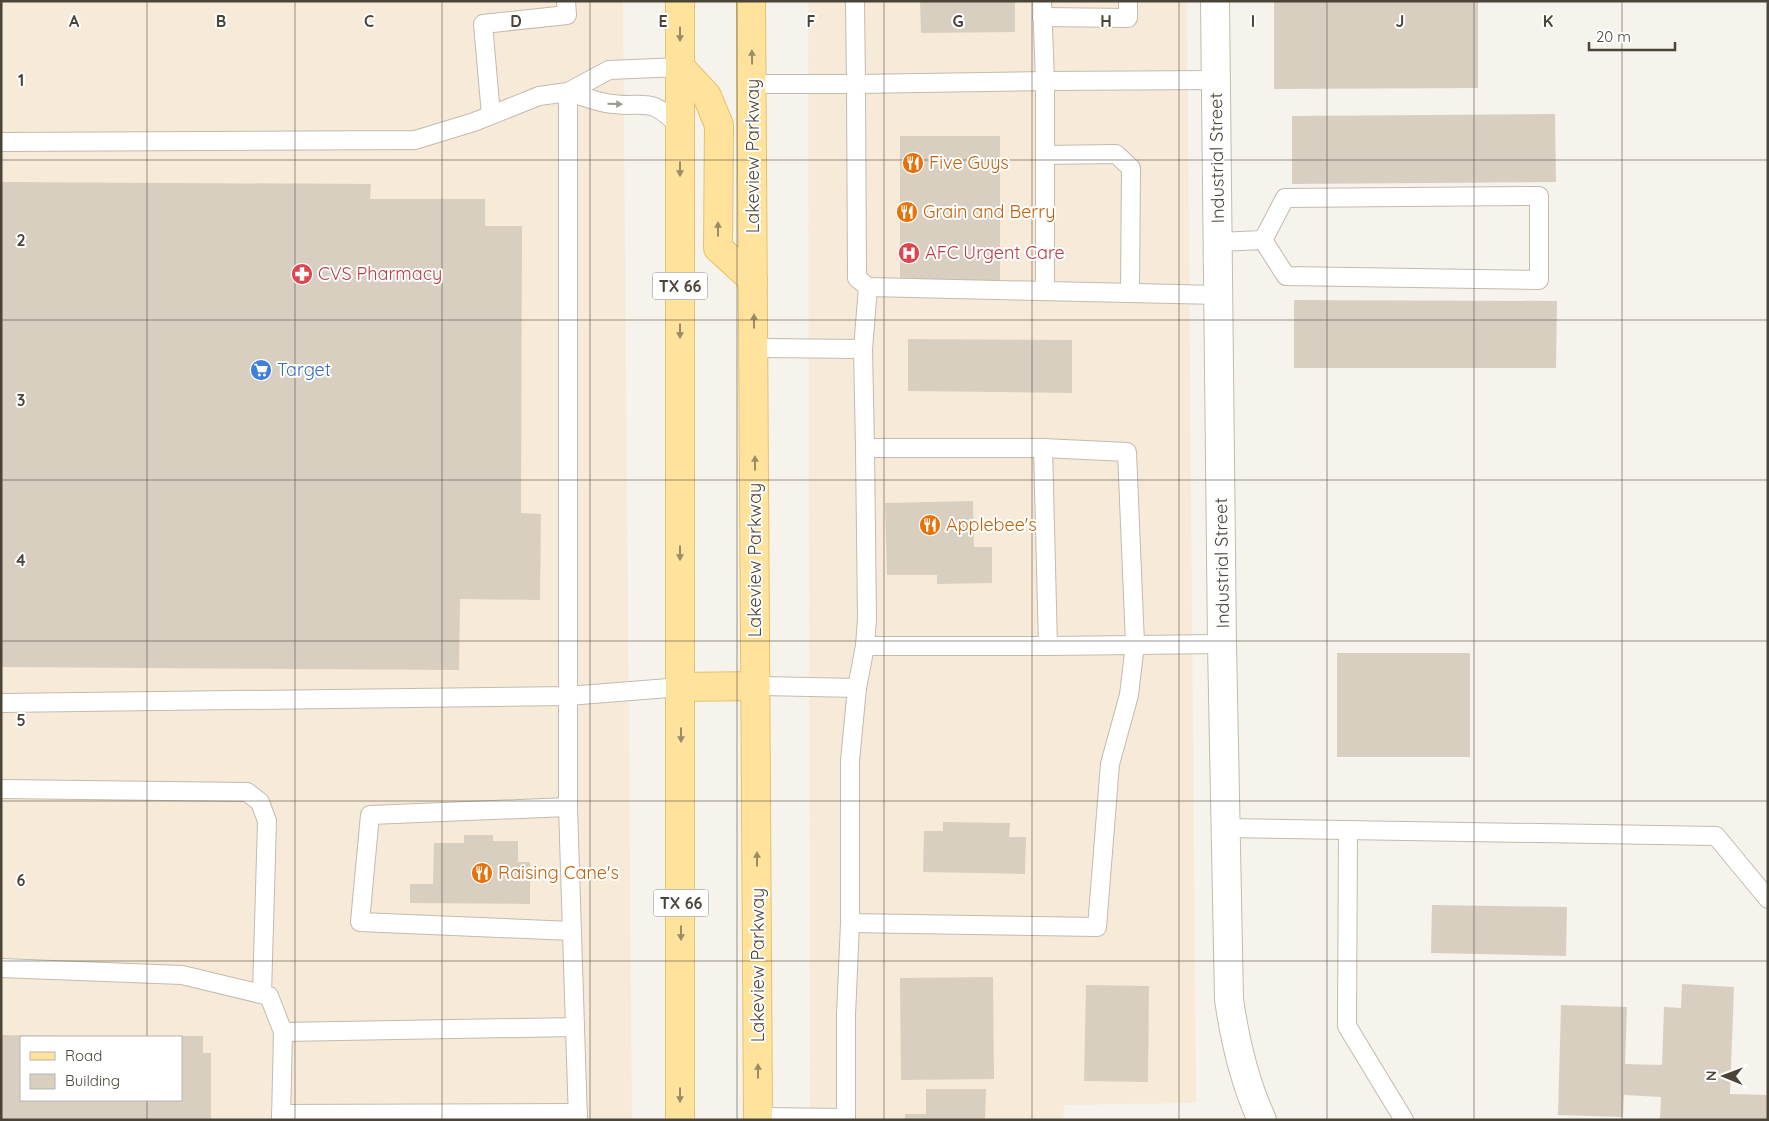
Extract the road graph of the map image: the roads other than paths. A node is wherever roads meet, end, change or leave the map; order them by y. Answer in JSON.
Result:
{"nodes":[{"id":1,"x":566,"y":1,"type":"edge"},
{"id":2,"x":680,"y":1,"type":"edge"},
{"id":3,"x":751,"y":1,"type":"edge"},
{"id":4,"x":855,"y":1,"type":"edge"},
{"id":5,"x":1128,"y":1,"type":"edge"},
{"id":6,"x":1215,"y":1,"type":"edge"},
{"id":7,"x":1042,"y":9,"type":"edge"},
{"id":8,"x":680,"y":67,"type":"junction"},
{"id":9,"x":1216,"y":80,"type":"junction"},
{"id":10,"x":1045,"y":81,"type":"junction"},
{"id":11,"x":752,"y":84,"type":"junction"},
{"id":12,"x":856,"y":84,"type":"junction"},
{"id":13,"x":568,"y":92,"type":"junction"},
{"id":14,"x":491,"y":115,"type":"junction"},
{"id":15,"x":680,"y":128,"type":"junction"},
{"id":16,"x":1,"y":142,"type":"edge"},
{"id":17,"x":1045,"y":155,"type":"junction"},
{"id":18,"x":1263,"y":240,"type":"junction"},
{"id":19,"x":1218,"y":242,"type":"junction"},
{"id":20,"x":753,"y":280,"type":"junction"},
{"id":21,"x":868,"y":287,"type":"junction"},
{"id":22,"x":1045,"y":291,"type":"junction"},
{"id":23,"x":1130,"y":293,"type":"junction"},
{"id":24,"x":1219,"y":295,"type":"junction"},
{"id":25,"x":754,"y":348,"type":"junction"},
{"id":26,"x":863,"y":349,"type":"junction"},
{"id":27,"x":865,"y":448,"type":"junction"},
{"id":28,"x":1043,"y":448,"type":"junction"},
{"id":29,"x":1135,"y":644,"type":"junction"},
{"id":30,"x":1222,"y":644,"type":"junction"},
{"id":31,"x":865,"y":646,"type":"junction"},
{"id":32,"x":1048,"y":646,"type":"junction"},
{"id":33,"x":756,"y":686,"type":"junction"},
{"id":34,"x":681,"y":687,"type":"junction"},
{"id":35,"x":857,"y":688,"type":"junction"},
{"id":36,"x":568,"y":696,"type":"junction"},
{"id":37,"x":1,"y":703,"type":"edge"},
{"id":38,"x":1,"y":789,"type":"edge"},
{"id":39,"x":568,"y":807,"type":"junction"},
{"id":40,"x":1226,"y":828,"type":"junction"},
{"id":41,"x":1348,"y":831,"type":"junction"},
{"id":42,"x":1768,"y":899,"type":"edge"},
{"id":43,"x":850,"y":923,"type":"junction"},
{"id":44,"x":572,"y":931,"type":"junction"},
{"id":45,"x":1,"y":968,"type":"edge"},
{"id":46,"x":262,"y":994,"type":"junction"},
{"id":47,"x":575,"y":1027,"type":"junction"},
{"id":48,"x":283,"y":1032,"type":"junction"},
{"id":49,"x":578,"y":1116,"type":"edge"},
{"id":50,"x":281,"y":1117,"type":"edge"},
{"id":51,"x":758,"y":1118,"type":"edge"},
{"id":52,"x":846,"y":1119,"type":"edge"},
{"id":53,"x":680,"y":1120,"type":"edge"},
{"id":54,"x":1262,"y":1120,"type":"edge"},
{"id":55,"x":1404,"y":1120,"type":"edge"}],
"edges":[{"from":1,"to":14,"type":"lane"},
{"from":2,"to":8,"type":"main road","number":"TX 66","one_way":true},
{"from":11,"to":3,"type":"main road","name":"Lakeview Parkway","one_way":true},
{"from":4,"to":12,"type":"lane"},
{"from":5,"to":7,"type":"lane"},
{"from":6,"to":9,"type":"street","name":"Industrial Street"},
{"from":7,"to":10,"type":"lane"},
{"from":8,"to":13,"type":"lane"},
{"from":8,"to":15,"type":"main road","number":"TX 66"},
{"from":20,"to":8,"type":"main road","one_way":true},
{"from":9,"to":10,"type":"lane"},
{"from":9,"to":19,"type":"street","name":"Industrial Street"},
{"from":10,"to":12,"type":"lane"},
{"from":10,"to":17,"type":"lane"},
{"from":11,"to":12,"type":"lane"},
{"from":11,"to":20,"type":"main road","name":"Lakeview Parkway"},
{"from":12,"to":21,"type":"lane"},
{"from":13,"to":14,"type":"lane"},
{"from":13,"to":15,"type":"lane","one_way":true},
{"from":13,"to":36,"type":"lane"},
{"from":14,"to":16,"type":"lane"},
{"from":15,"to":34,"type":"main road","number":"TX 66","one_way":true},
{"from":17,"to":22,"type":"lane"},
{"from":17,"to":23,"type":"lane"},
{"from":18,"to":18,"type":"lane"},
{"from":18,"to":19,"type":"lane"},
{"from":19,"to":24,"type":"street","name":"Industrial Street"},
{"from":25,"to":20,"type":"main road","name":"Lakeview Parkway","one_way":true},
{"from":21,"to":22,"type":"lane"},
{"from":21,"to":26,"type":"lane"},
{"from":22,"to":23,"type":"lane"},
{"from":23,"to":24,"type":"lane"},
{"from":24,"to":30,"type":"street","name":"Industrial Street"},
{"from":25,"to":26,"type":"lane"},
{"from":33,"to":25,"type":"main road","name":"Lakeview Parkway","one_way":true},
{"from":26,"to":27,"type":"lane"},
{"from":27,"to":28,"type":"lane"},
{"from":27,"to":31,"type":"lane"},
{"from":28,"to":29,"type":"lane"},
{"from":28,"to":32,"type":"lane"},
{"from":29,"to":30,"type":"lane"},
{"from":29,"to":32,"type":"lane"},
{"from":29,"to":43,"type":"lane"},
{"from":30,"to":40,"type":"street","name":"Industrial Street"},
{"from":31,"to":32,"type":"lane"},
{"from":31,"to":35,"type":"lane"},
{"from":33,"to":34,"type":"main road"},
{"from":33,"to":35,"type":"lane"},
{"from":51,"to":33,"type":"main road","name":"Lakeview Parkway","one_way":true},
{"from":34,"to":36,"type":"lane"},
{"from":34,"to":53,"type":"main road","number":"TX 66","one_way":true},
{"from":35,"to":43,"type":"lane"},
{"from":36,"to":37,"type":"lane"},
{"from":36,"to":39,"type":"lane"},
{"from":38,"to":46,"type":"lane"},
{"from":39,"to":44,"type":"lane"},
{"from":39,"to":44,"type":"lane"},
{"from":40,"to":41,"type":"lane"},
{"from":40,"to":54,"type":"street","name":"Industrial Street"},
{"from":41,"to":42,"type":"lane"},
{"from":41,"to":55,"type":"lane"},
{"from":43,"to":52,"type":"lane"},
{"from":44,"to":47,"type":"lane"},
{"from":45,"to":46,"type":"lane"},
{"from":46,"to":48,"type":"lane"},
{"from":47,"to":48,"type":"lane"},
{"from":47,"to":49,"type":"lane"},
{"from":48,"to":50,"type":"lane"},
{"from":49,"to":50,"type":"lane"},
{"from":51,"to":52,"type":"lane"}]}
